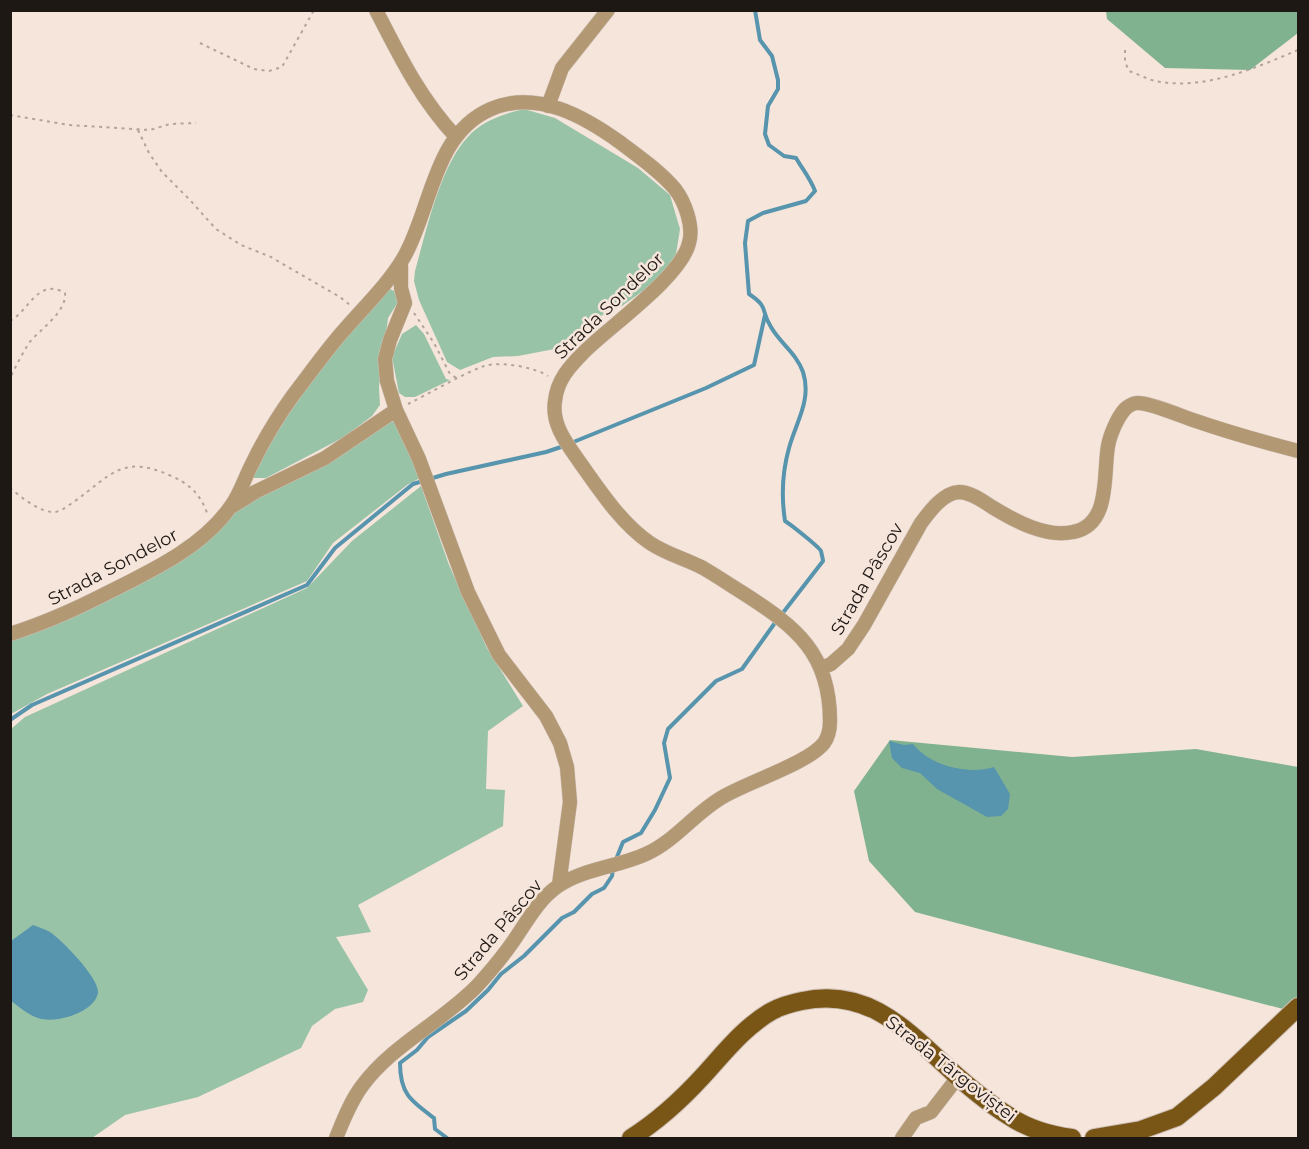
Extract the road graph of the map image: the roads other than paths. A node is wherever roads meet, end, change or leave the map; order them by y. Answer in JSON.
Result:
{"nodes":[{"id":1,"x":376,"y":10,"type":"edge"},
{"id":2,"x":608,"y":10,"type":"edge"},
{"id":3,"x":548,"y":106,"type":"junction"},
{"id":4,"x":456,"y":137,"type":"junction"},
{"id":5,"x":401,"y":263,"type":"junction"},
{"id":6,"x":396,"y":410,"type":"junction"},
{"id":7,"x":1299,"y":451,"type":"edge"},
{"id":8,"x":231,"y":507,"type":"junction"},
{"id":9,"x":10,"y":634,"type":"edge"},
{"id":10,"x":822,"y":668,"type":"junction"},
{"id":11,"x":560,"y":885,"type":"junction"},
{"id":12,"x":1299,"y":1007,"type":"edge"},
{"id":13,"x":958,"y":1077,"type":"junction"},
{"id":14,"x":336,"y":1138,"type":"edge"},
{"id":15,"x":632,"y":1138,"type":"edge"},
{"id":16,"x":902,"y":1138,"type":"edge"},
{"id":17,"x":1072,"y":1138,"type":"edge"},
{"id":18,"x":1094,"y":1138,"type":"edge"}],
"edges":[{"from":1,"to":4,"type":"street"},
{"from":2,"to":3,"type":"street"},
{"from":3,"to":4,"type":"street","name":"Strada Sondelor"},
{"from":3,"to":10,"type":"street","name":"Strada Sondelor"},
{"from":4,"to":5,"type":"street","name":"Strada Sondelor"},
{"from":5,"to":6,"type":"street"},
{"from":5,"to":8,"type":"street","name":"Strada Sondelor"},
{"from":6,"to":8,"type":"street"},
{"from":6,"to":11,"type":"street"},
{"from":7,"to":10,"type":"street","name":"Strada Pâscov"},
{"from":8,"to":9,"type":"street","name":"Strada Sondelor"},
{"from":10,"to":11,"type":"street","name":"Strada Pâscov"},
{"from":11,"to":14,"type":"street","name":"Strada Pâscov"},
{"from":12,"to":18,"type":"main road"},
{"from":13,"to":15,"type":"main road","name":"Strada Târgoviștei"},
{"from":13,"to":16,"type":"street"},
{"from":13,"to":17,"type":"main road","name":"Strada Târgoviștei"}]}
